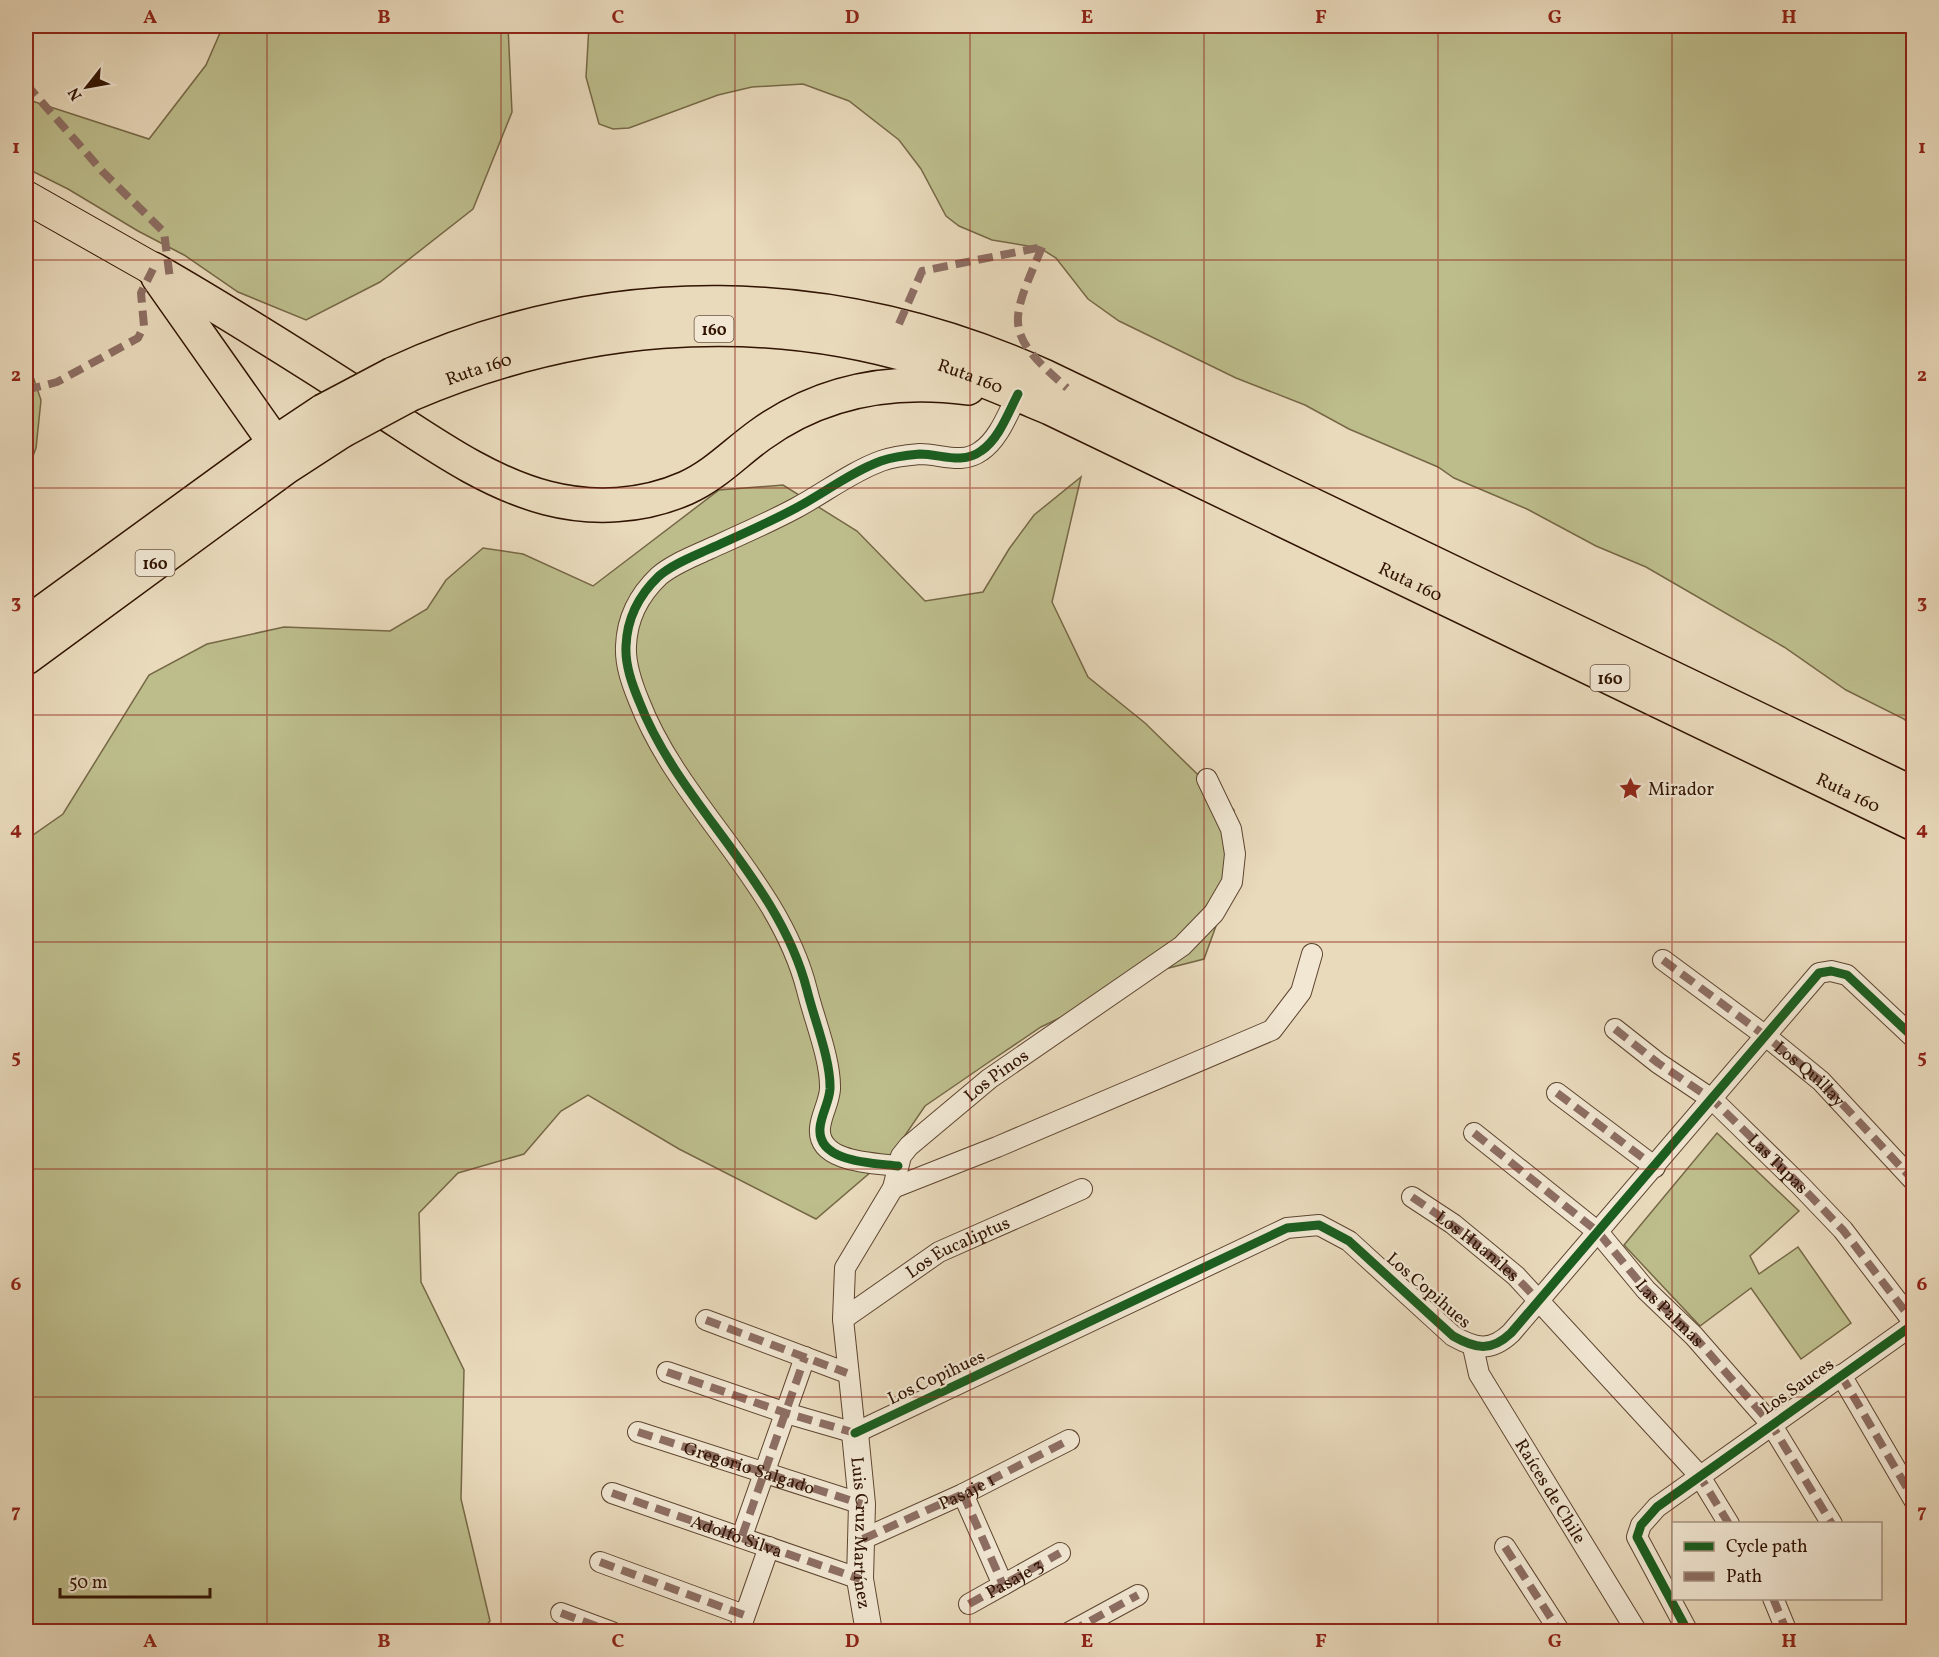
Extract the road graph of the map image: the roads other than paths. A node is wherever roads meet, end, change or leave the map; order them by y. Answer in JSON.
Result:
{"nodes":[{"id":1,"x":26,"y":197,"type":"edge"},
{"id":2,"x":153,"y":269,"type":"junction"},
{"id":3,"x":402,"y":384,"type":"junction"},
{"id":4,"x":1018,"y":394,"type":"junction"},
{"id":5,"x":332,"y":421,"type":"junction"},
{"id":6,"x":274,"y":443,"type":"junction"},
{"id":7,"x":26,"y":624,"type":"edge"},
{"id":8,"x":26,"y":658,"type":"edge"},
{"id":9,"x":1207,"y":779,"type":"dead end"},
{"id":10,"x":1914,"y":794,"type":"edge"},
{"id":11,"x":1914,"y":824,"type":"edge"},
{"id":12,"x":1311,"y":954,"type":"dead end"},
{"id":13,"x":1663,"y":960,"type":"dead end"},
{"id":14,"x":1614,"y":1029,"type":"dead end"},
{"id":15,"x":1767,"y":1037,"type":"junction"},
{"id":16,"x":1914,"y":1038,"type":"edge"},
{"id":17,"x":1557,"y":1093,"type":"dead end"},
{"id":18,"x":1713,"y":1100,"type":"junction"},
{"id":19,"x":1474,"y":1133,"type":"dead end"},
{"id":20,"x":898,"y":1166,"type":"junction"},
{"id":21,"x":1655,"y":1167,"type":"junction"},
{"id":22,"x":1914,"y":1181,"type":"edge"},
{"id":23,"x":893,"y":1188,"type":"junction"},
{"id":24,"x":1082,"y":1189,"type":"dead end"},
{"id":25,"x":1412,"y":1197,"type":"dead end"},
{"id":26,"x":1598,"y":1232,"type":"junction"},
{"id":27,"x":1539,"y":1302,"type":"junction"},
{"id":28,"x":843,"y":1319,"type":"junction"},
{"id":29,"x":706,"y":1320,"type":"dead end"},
{"id":30,"x":1914,"y":1324,"type":"edge"},
{"id":31,"x":1473,"y":1347,"type":"junction"},
{"id":32,"x":805,"y":1357,"type":"junction"},
{"id":33,"x":666,"y":1372,"type":"dead end"},
{"id":34,"x":847,"y":1373,"type":"junction"},
{"id":35,"x":1841,"y":1375,"type":"junction"},
{"id":36,"x":786,"y":1413,"type":"junction"},
{"id":37,"x":1771,"y":1424,"type":"junction"},
{"id":38,"x":638,"y":1432,"type":"dead end"},
{"id":39,"x":855,"y":1433,"type":"junction"},
{"id":40,"x":1069,"y":1440,"type":"dead end"},
{"id":41,"x":764,"y":1475,"type":"junction"},
{"id":42,"x":1699,"y":1475,"type":"junction"},
{"id":43,"x":612,"y":1493,"type":"dead end"},
{"id":44,"x":963,"y":1494,"type":"junction"},
{"id":45,"x":1914,"y":1500,"type":"edge"},
{"id":46,"x":862,"y":1504,"type":"junction"},
{"id":47,"x":1728,"y":1522,"type":"edge"},
{"id":48,"x":1831,"y":1522,"type":"edge"},
{"id":49,"x":742,"y":1536,"type":"junction"},
{"id":50,"x":862,"y":1539,"type":"junction"},
{"id":51,"x":769,"y":1547,"type":"junction"},
{"id":52,"x":1504,"y":1547,"type":"dead end"},
{"id":53,"x":1060,"y":1553,"type":"dead end"},
{"id":54,"x":600,"y":1562,"type":"dead end"},
{"id":55,"x":860,"y":1580,"type":"junction"},
{"id":56,"x":1004,"y":1585,"type":"junction"},
{"id":57,"x":1138,"y":1595,"type":"dead end"},
{"id":58,"x":1773,"y":1600,"type":"edge"},
{"id":59,"x":969,"y":1604,"type":"dead end"},
{"id":60,"x":561,"y":1613,"type":"dead end"},
{"id":61,"x":742,"y":1623,"type":"edge"},
{"id":62,"x":612,"y":1632,"type":"edge"},
{"id":63,"x":869,"y":1632,"type":"edge"},
{"id":64,"x":1070,"y":1632,"type":"edge"},
{"id":65,"x":1560,"y":1632,"type":"edge"},
{"id":66,"x":1638,"y":1632,"type":"edge"},
{"id":67,"x":1688,"y":1632,"type":"edge"},
{"id":68,"x":1787,"y":1632,"type":"edge"}],
"edges":[{"from":1,"to":2,"type":"main road"},
{"from":2,"to":4,"type":"highway"},
{"from":2,"to":6,"type":"highway"},
{"from":3,"to":4,"type":"highway","name":"Ruta 160","number":"160"},
{"from":3,"to":5,"type":"highway","name":"Ruta 160","number":"160","bridge":true},
{"from":3,"to":10,"type":"highway","name":"Ruta 160","number":"160"},
{"from":4,"to":11,"type":"highway","name":"Ruta 160","number":"160"},
{"from":4,"to":20,"type":"street"},
{"from":5,"to":6,"type":"highway","name":"Ruta 160","number":"160"},
{"from":5,"to":8,"type":"highway","name":"Ruta 160","number":"160"},
{"from":6,"to":7,"type":"highway","name":"Ruta 160","number":"160"},
{"from":9,"to":20,"type":"street","name":"Los Pinos"},
{"from":12,"to":23,"type":"street"},
{"from":13,"to":15,"type":"street","name":"Los Quillay"},
{"from":14,"to":18,"type":"street","name":"Las Tupas"},
{"from":15,"to":16,"type":"street","name":"Los Copihues"},
{"from":15,"to":18,"type":"street","name":"Los Copihues"},
{"from":15,"to":22,"type":"street","name":"Los Quillay"},
{"from":17,"to":21,"type":"street"},
{"from":18,"to":21,"type":"street","name":"Los Copihues"},
{"from":18,"to":30,"type":"street","name":"Las Tupas"},
{"from":19,"to":26,"type":"street","name":"Las Palmas"},
{"from":20,"to":23,"type":"street","name":"Los Pinos"},
{"from":21,"to":26,"type":"street","name":"Los Copihues"},
{"from":23,"to":28,"type":"street","name":"Los Pinos"},
{"from":24,"to":28,"type":"street","name":"Los Eucaliptus"},
{"from":25,"to":27,"type":"street","name":"Los Huaniles"},
{"from":26,"to":27,"type":"street","name":"Los Copihues"},
{"from":26,"to":37,"type":"street","name":"Las Palmas"},
{"from":27,"to":31,"type":"street","name":"Los Copihues"},
{"from":27,"to":42,"type":"street"},
{"from":28,"to":34,"type":"street","name":"Los Pinos"},
{"from":29,"to":32,"type":"street"},
{"from":30,"to":35,"type":"street","name":"Los Sauces"},
{"from":31,"to":39,"type":"street","name":"Los Copihues"},
{"from":31,"to":66,"type":"street","name":"Raíces de Chile"},
{"from":32,"to":34,"type":"street"},
{"from":32,"to":36,"type":"street"},
{"from":33,"to":36,"type":"street"},
{"from":34,"to":39,"type":"street","name":"Los Pinos"},
{"from":35,"to":37,"type":"street","name":"Los Sauces"},
{"from":35,"to":45,"type":"street"},
{"from":36,"to":39,"type":"street"},
{"from":36,"to":41,"type":"street"},
{"from":37,"to":42,"type":"street","name":"Los Sauces"},
{"from":37,"to":48,"type":"street","name":"Las Palmas"},
{"from":38,"to":41,"type":"street","name":"Gregorio Salgado"},
{"from":39,"to":46,"type":"street","name":"Luis Cruz Martínez"},
{"from":40,"to":44,"type":"street","name":"Pasaje 1"},
{"from":41,"to":46,"type":"street","name":"Gregorio Salgado"},
{"from":41,"to":49,"type":"street"},
{"from":42,"to":47,"type":"street"},
{"from":42,"to":67,"type":"street","name":"Los Sauces"},
{"from":43,"to":49,"type":"street","name":"Adolfo Silva"},
{"from":44,"to":50,"type":"street","name":"Pasaje 1"},
{"from":44,"to":56,"type":"street"},
{"from":46,"to":50,"type":"street","name":"Luis Cruz Martínez"},
{"from":49,"to":51,"type":"street","name":"Adolfo Silva"},
{"from":50,"to":55,"type":"street","name":"Luis Cruz Martínez"},
{"from":51,"to":55,"type":"street","name":"Adolfo Silva"},
{"from":51,"to":61,"type":"street"},
{"from":52,"to":65,"type":"street"},
{"from":53,"to":56,"type":"street","name":"Pasaje 3"},
{"from":54,"to":61,"type":"street"},
{"from":55,"to":63,"type":"street","name":"Luis Cruz Martínez"},
{"from":56,"to":59,"type":"street","name":"Pasaje 3"},
{"from":57,"to":64,"type":"street"},
{"from":58,"to":68,"type":"street"},
{"from":60,"to":62,"type":"street"}]}
